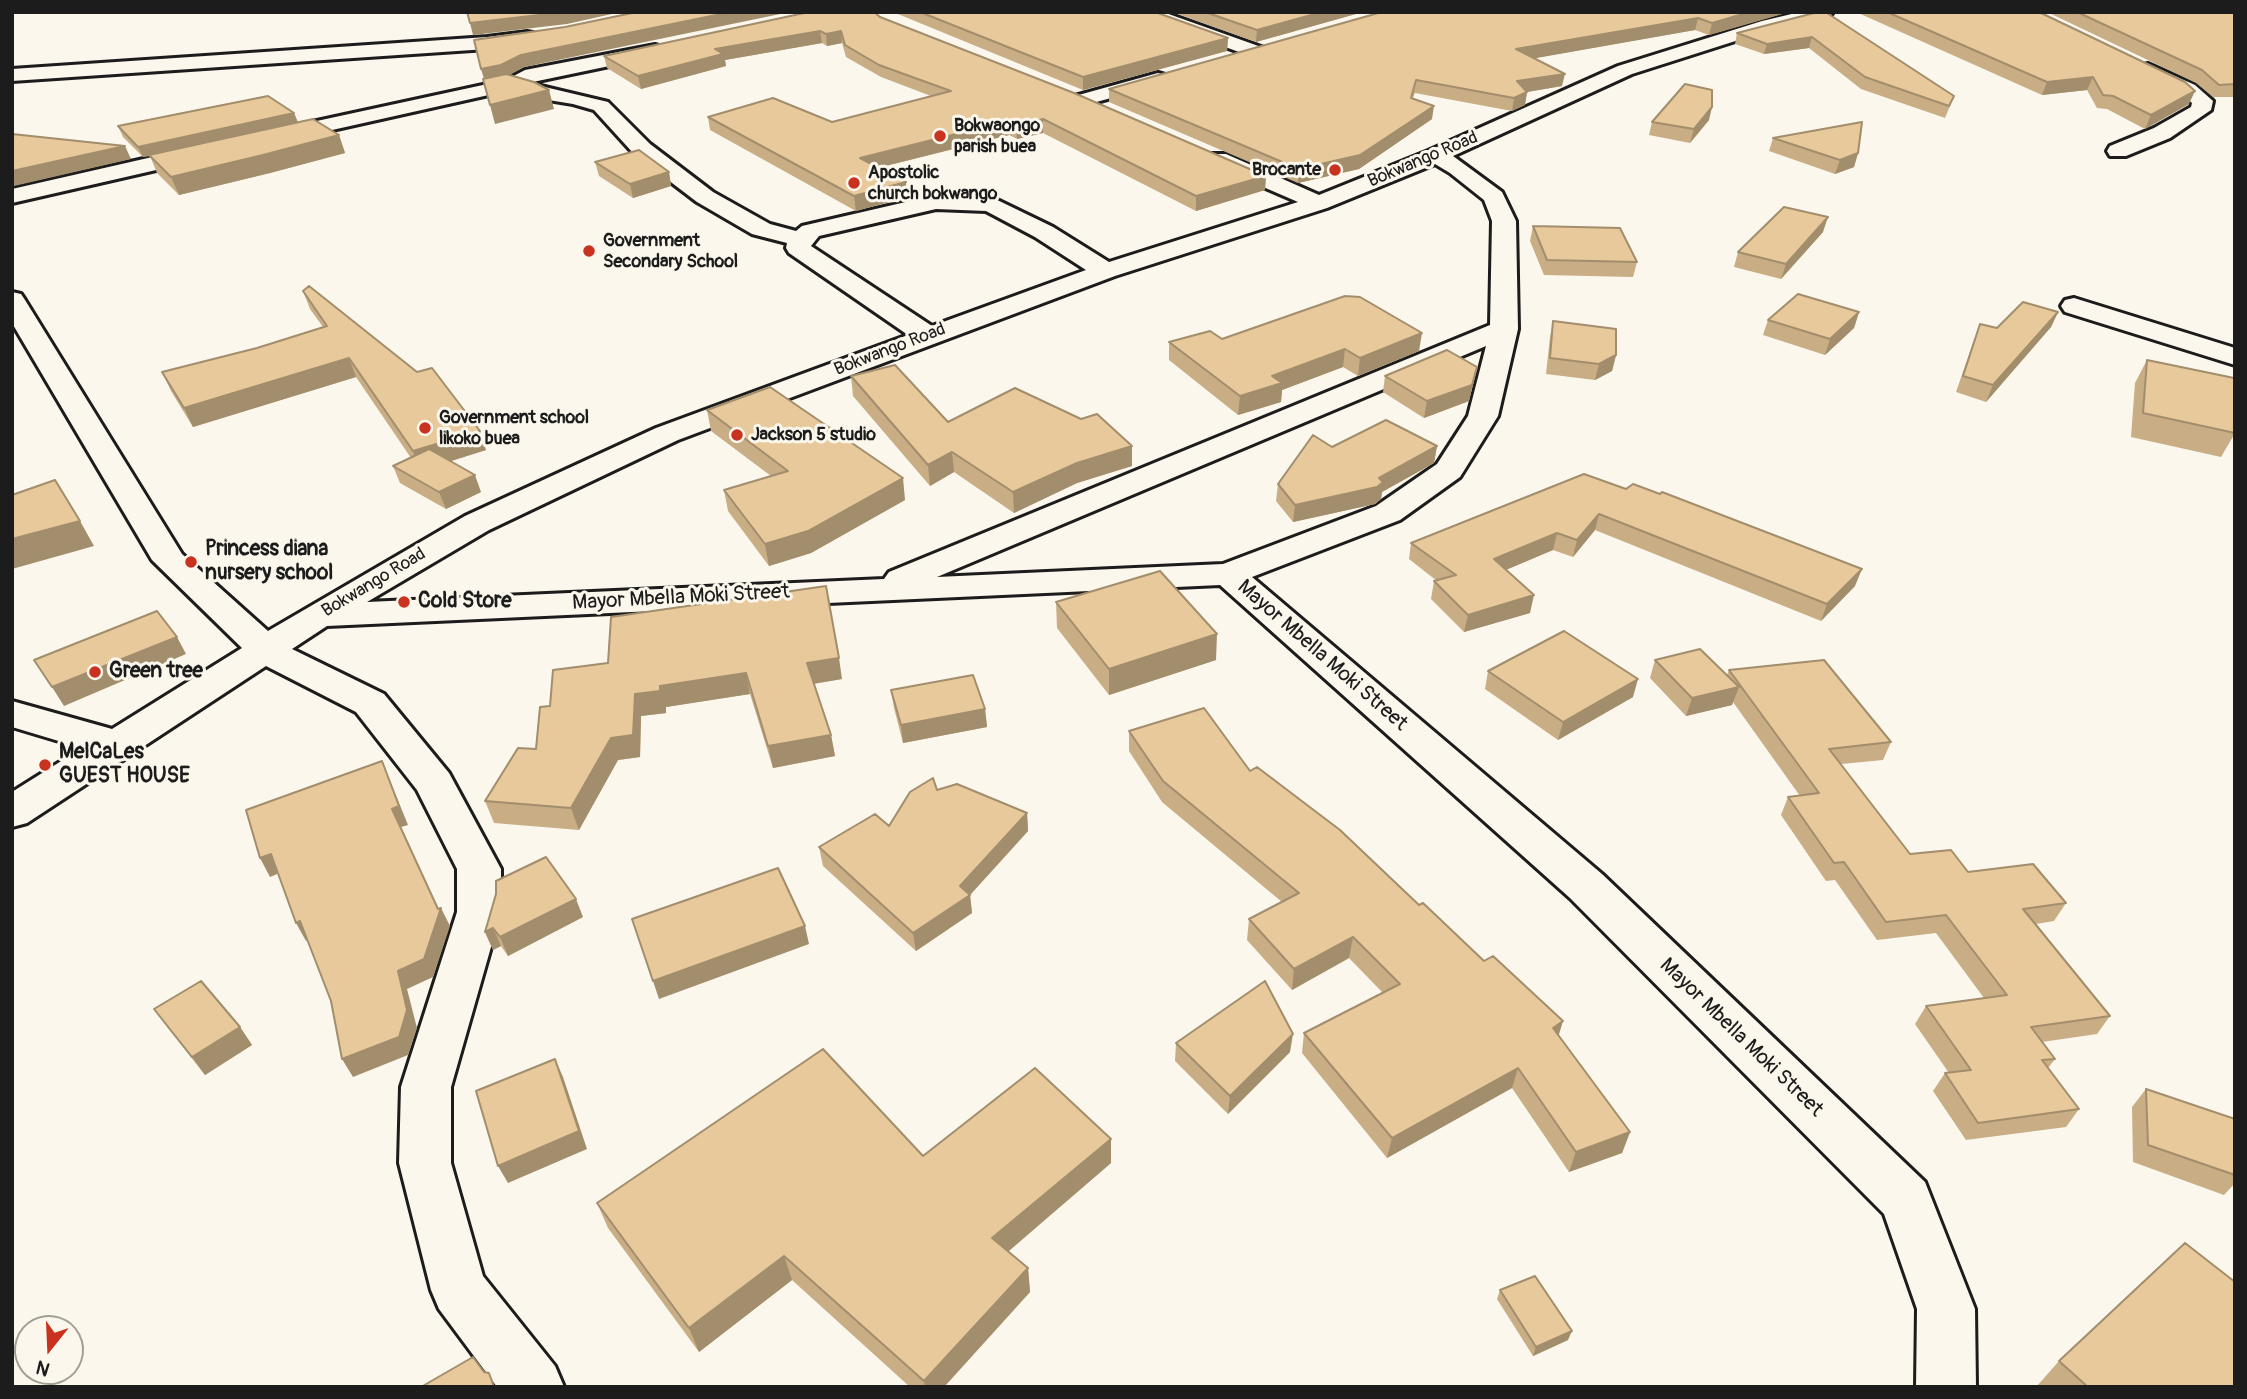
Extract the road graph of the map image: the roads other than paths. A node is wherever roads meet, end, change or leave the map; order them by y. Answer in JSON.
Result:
{"nodes":[{"id":1,"x":1146,"y":12,"type":"edge"},
{"id":2,"x":1824,"y":12,"type":"edge"},
{"id":3,"x":540,"y":36,"type":"edge"},
{"id":4,"x":670,"y":48,"type":"edge"},
{"id":5,"x":1230,"y":59,"type":"edge"},
{"id":6,"x":2125,"y":60,"type":"edge"},
{"id":7,"x":1176,"y":74,"type":"edge"},
{"id":8,"x":12,"y":75,"type":"edge"},
{"id":9,"x":512,"y":84,"type":"junction"},
{"id":10,"x":1107,"y":111,"type":"edge"},
{"id":11,"x":256,"y":141,"type":"edge"},
{"id":12,"x":229,"y":147,"type":"edge"},
{"id":13,"x":1194,"y":149,"type":"edge"},
{"id":14,"x":2118,"y":151,"type":"dead end"},
{"id":15,"x":1436,"y":156,"type":"junction"},
{"id":16,"x":12,"y":196,"type":"edge"},
{"id":17,"x":1319,"y":203,"type":"junction"},
{"id":18,"x":800,"y":239,"type":"junction"},
{"id":19,"x":1106,"y":271,"type":"junction"},
{"id":20,"x":12,"y":300,"type":"edge"},
{"id":21,"x":2074,"y":306,"type":"dead end"},
{"id":22,"x":1504,"y":329,"type":"junction"},
{"id":23,"x":928,"y":336,"type":"junction"},
{"id":24,"x":2235,"y":357,"type":"edge"},
{"id":25,"x":1228,"y":574,"type":"junction"},
{"id":26,"x":875,"y":589,"type":"junction"},
{"id":27,"x":319,"y":615,"type":"junction"},
{"id":28,"x":267,"y":651,"type":"junction"},
{"id":29,"x":12,"y":714,"type":"edge"},
{"id":30,"x":116,"y":744,"type":"junction"},
{"id":31,"x":12,"y":812,"type":"edge"},
{"id":32,"x":534,"y":1387,"type":"edge"},
{"id":33,"x":1946,"y":1387,"type":"edge"}],
"edges":[{"from":1,"to":5,"type":"street"},
{"from":2,"to":15,"type":"street","name":"Bokwango Road"},
{"from":3,"to":8,"type":"street"},
{"from":4,"to":9,"type":"street"},
{"from":6,"to":14,"type":"street"},
{"from":7,"to":10,"type":"street"},
{"from":9,"to":11,"type":"street"},
{"from":9,"to":18,"type":"street"},
{"from":12,"to":16,"type":"street"},
{"from":13,"to":17,"type":"street"},
{"from":15,"to":17,"type":"street","name":"Bokwango Road"},
{"from":15,"to":22,"type":"street"},
{"from":17,"to":19,"type":"street","name":"Bokwango Road"},
{"from":18,"to":19,"type":"street"},
{"from":18,"to":23,"type":"street"},
{"from":19,"to":23,"type":"street","name":"Bokwango Road"},
{"from":20,"to":28,"type":"street"},
{"from":21,"to":24,"type":"street"},
{"from":22,"to":25,"type":"street"},
{"from":22,"to":26,"type":"street"},
{"from":23,"to":27,"type":"street","name":"Bokwango Road"},
{"from":25,"to":26,"type":"street","name":"Mayor Mbella Moki Street"},
{"from":25,"to":33,"type":"street","name":"Mayor Mbella Moki Street"},
{"from":26,"to":27,"type":"street","name":"Mayor Mbella Moki Street"},
{"from":27,"to":28,"type":"street","name":"Bokwango Road"},
{"from":28,"to":30,"type":"street","name":"Bokwango Road"},
{"from":28,"to":32,"type":"street"},
{"from":29,"to":30,"type":"street"},
{"from":30,"to":31,"type":"street","name":"Bokwango Road"}]}
